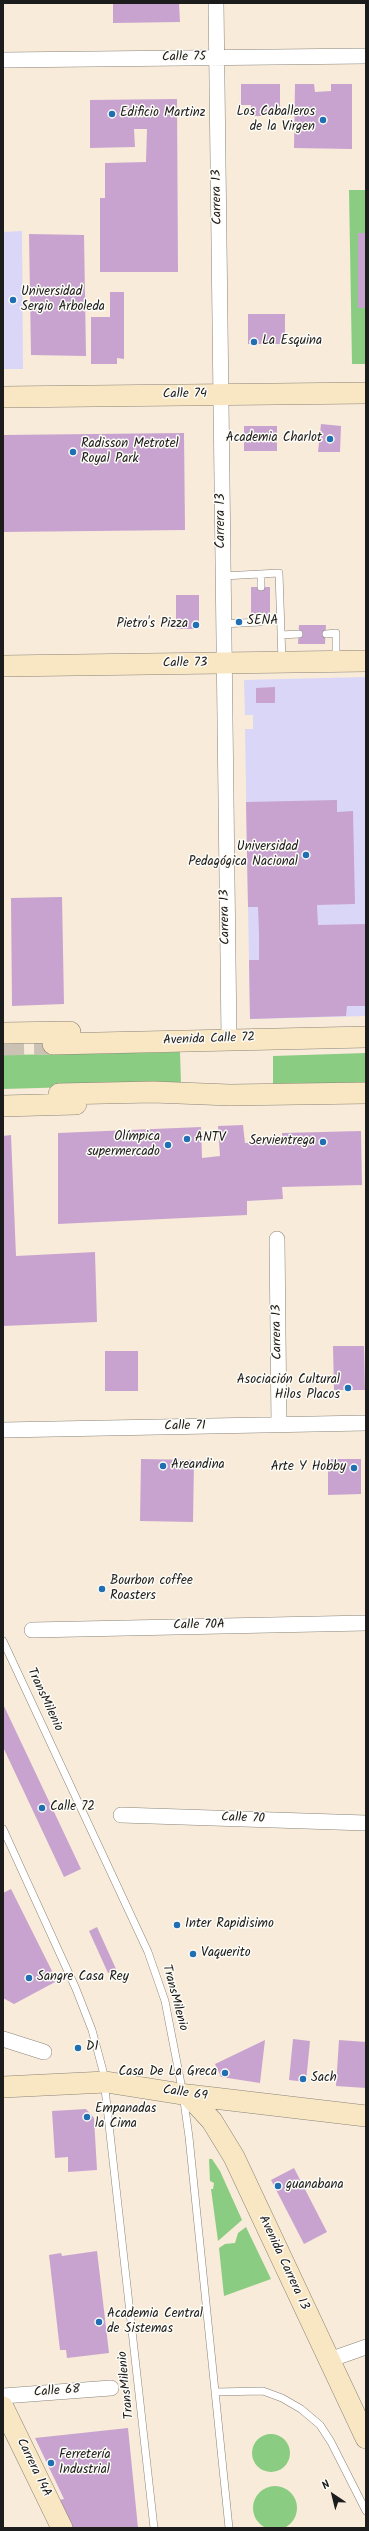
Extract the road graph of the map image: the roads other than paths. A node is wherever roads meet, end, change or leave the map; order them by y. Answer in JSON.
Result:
{"nodes":[{"id":1,"x":216,"y":3,"type":"edge"},
{"id":2,"x":366,"y":56,"type":"edge"},
{"id":3,"x":216,"y":58,"type":"junction"},
{"id":4,"x":3,"y":60,"type":"edge"},
{"id":5,"x":366,"y":393,"type":"edge"},
{"id":6,"x":222,"y":394,"type":"junction"},
{"id":7,"x":3,"y":397,"type":"edge"},
{"id":8,"x":262,"y":574,"type":"junction"},
{"id":9,"x":223,"y":576,"type":"junction"},
{"id":10,"x":261,"y":587,"type":"dead end"},
{"id":11,"x":260,"y":619,"type":"dead end"},
{"id":12,"x":222,"y":624,"type":"junction"},
{"id":13,"x":299,"y":634,"type":"dead end"},
{"id":14,"x":326,"y":634,"type":"dead end"},
{"id":15,"x":281,"y":635,"type":"junction"},
{"id":16,"x":336,"y":661,"type":"junction"},
{"id":17,"x":366,"y":661,"type":"edge"},
{"id":18,"x":282,"y":662,"type":"junction"},
{"id":19,"x":223,"y":663,"type":"junction"},
{"id":20,"x":3,"y":666,"type":"edge"},
{"id":21,"x":3,"y":1033,"type":"edge"},
{"id":22,"x":366,"y":1037,"type":"edge"},
{"id":23,"x":229,"y":1038,"type":"junction"},
{"id":24,"x":52,"y":1044,"type":"tunnel mouth"},
{"id":25,"x":366,"y":1093,"type":"edge"},
{"id":26,"x":59,"y":1094,"type":"dead end"},
{"id":27,"x":230,"y":1095,"type":"junction"},
{"id":28,"x":3,"y":1106,"type":"edge"},
{"id":29,"x":277,"y":1239,"type":"dead end"},
{"id":30,"x":366,"y":1423,"type":"edge"},
{"id":31,"x":279,"y":1425,"type":"junction"},
{"id":32,"x":3,"y":1430,"type":"edge"},
{"id":33,"x":366,"y":1623,"type":"edge"},
{"id":34,"x":32,"y":1630,"type":"dead end"},
{"id":35,"x":3,"y":1641,"type":"edge"},
{"id":36,"x":121,"y":1815,"type":"dead end"},
{"id":37,"x":366,"y":1823,"type":"edge"},
{"id":38,"x":3,"y":1829,"type":"edge"},
{"id":39,"x":3,"y":2038,"type":"edge"},
{"id":40,"x":44,"y":2052,"type":"dead end"},
{"id":41,"x":106,"y":2082,"type":"junction"},
{"id":42,"x":3,"y":2088,"type":"edge"},
{"id":43,"x":186,"y":2095,"type":"junction"},
{"id":44,"x":366,"y":2116,"type":"edge"},
{"id":45,"x":366,"y":2347,"type":"edge"},
{"id":46,"x":329,"y":2360,"type":"junction"},
{"id":47,"x":111,"y":2388,"type":"dead end"},
{"id":48,"x":215,"y":2392,"type":"junction"},
{"id":49,"x":3,"y":2396,"type":"edge"},
{"id":50,"x":3,"y":2407,"type":"edge"},
{"id":51,"x":366,"y":2438,"type":"edge"},
{"id":52,"x":366,"y":2511,"type":"edge"},
{"id":53,"x":62,"y":2528,"type":"edge"},
{"id":54,"x":154,"y":2528,"type":"edge"},
{"id":55,"x":229,"y":2528,"type":"edge"}],
"edges":[{"from":1,"to":3,"type":"street","name":"Carrera 13"},
{"from":2,"to":3,"type":"street","name":"Calle 75"},
{"from":3,"to":4,"type":"street","name":"Calle 75"},
{"from":3,"to":6,"type":"street","name":"Carrera 13"},
{"from":5,"to":6,"type":"street","name":"Calle 74"},
{"from":6,"to":7,"type":"street","name":"Calle 74"},
{"from":6,"to":9,"type":"street","name":"Carrera 13"},
{"from":8,"to":9,"type":"lane"},
{"from":8,"to":10,"type":"lane"},
{"from":8,"to":15,"type":"lane"},
{"from":9,"to":12,"type":"street","name":"Carrera 13"},
{"from":11,"to":12,"type":"lane"},
{"from":12,"to":19,"type":"street","name":"Carrera 13"},
{"from":13,"to":15,"type":"lane"},
{"from":14,"to":16,"type":"lane"},
{"from":15,"to":18,"type":"lane"},
{"from":16,"to":17,"type":"street","name":"Calle 73"},
{"from":16,"to":18,"type":"street","name":"Calle 73"},
{"from":18,"to":19,"type":"street","name":"Calle 73"},
{"from":19,"to":20,"type":"street","name":"Calle 73"},
{"from":19,"to":23,"type":"street","name":"Carrera 13"},
{"from":21,"to":23,"type":"street"},
{"from":22,"to":23,"type":"street","name":"Avenida Calle 72"},
{"from":23,"to":24,"type":"street","name":"Avenida Calle 72"},
{"from":25,"to":27,"type":"street"},
{"from":26,"to":27,"type":"street"},
{"from":27,"to":28,"type":"street"},
{"from":29,"to":31,"type":"street","name":"Carrera 13"},
{"from":30,"to":31,"type":"street","name":"Calle 71"},
{"from":31,"to":32,"type":"street","name":"Calle 71"},
{"from":33,"to":34,"type":"street","name":"Calle 70A"},
{"from":35,"to":43,"type":"lane","name":"TransMilenio"},
{"from":36,"to":37,"type":"street","name":"Calle 70"},
{"from":38,"to":41,"type":"lane","name":"TransMilenio"},
{"from":39,"to":40,"type":"street"},
{"from":41,"to":42,"type":"street","name":"Calle 69"},
{"from":41,"to":43,"type":"street","name":"Calle 69"},
{"from":41,"to":54,"type":"lane","name":"TransMilenio"},
{"from":43,"to":44,"type":"street","name":"Calle 69"},
{"from":43,"to":46,"type":"street","name":"Avenida Carrera 13"},
{"from":43,"to":48,"type":"lane","name":"TransMilenio"},
{"from":45,"to":46,"type":"street"},
{"from":46,"to":51,"type":"street","name":"Avenida Carrera 13"},
{"from":47,"to":49,"type":"street","name":"Calle 68"},
{"from":48,"to":52,"type":"lane"},
{"from":48,"to":55,"type":"lane","name":"TransMilenio"},
{"from":50,"to":53,"type":"street","name":"Carrera 14A"}]}
